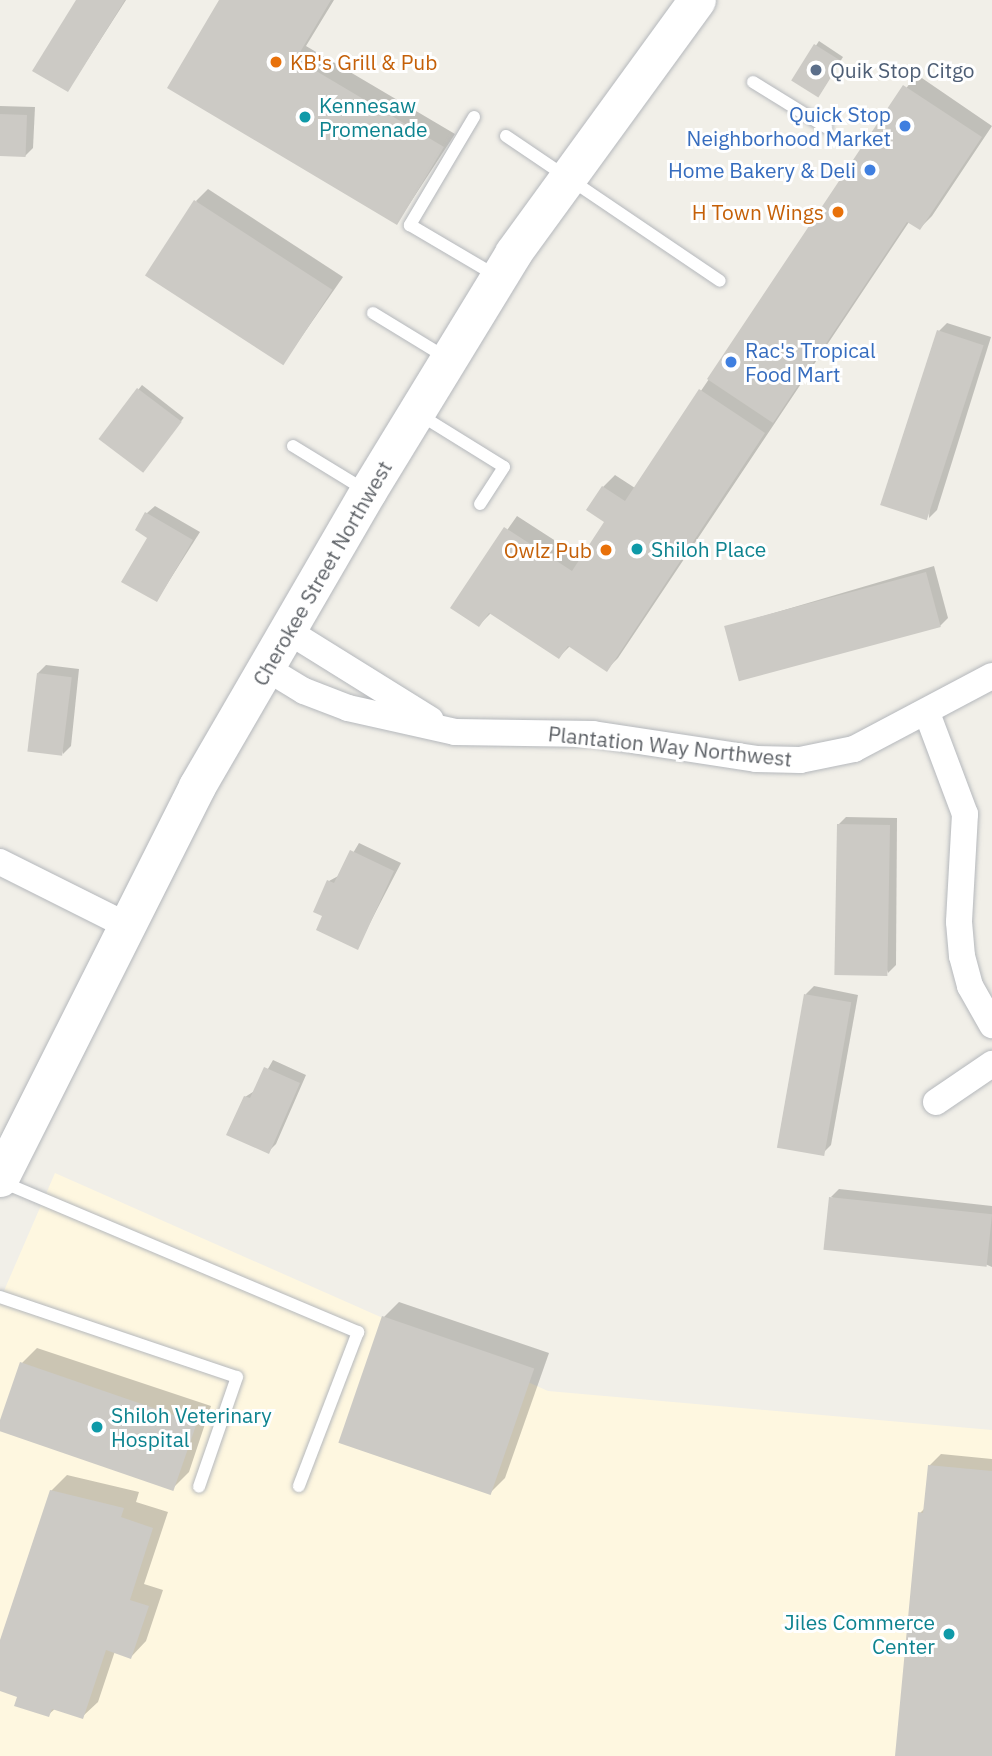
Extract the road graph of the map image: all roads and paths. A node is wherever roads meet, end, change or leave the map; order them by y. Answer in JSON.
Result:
{"nodes":[{"id":1,"x":697,"y":0,"type":"edge"},
{"id":2,"x":753,"y":82,"type":"dead end"},
{"id":3,"x":474,"y":117,"type":"dead end"},
{"id":4,"x":826,"y":127,"type":"dead end"},
{"id":5,"x":506,"y":136,"type":"dead end"},
{"id":6,"x":564,"y":178,"type":"junction"},
{"id":7,"x":499,"y":277,"type":"junction"},
{"id":8,"x":720,"y":281,"type":"dead end"},
{"id":9,"x":373,"y":313,"type":"dead end"},
{"id":10,"x":449,"y":359,"type":"junction"},
{"id":11,"x":416,"y":412,"type":"junction"},
{"id":12,"x":293,"y":446,"type":"dead end"},
{"id":13,"x":368,"y":491,"type":"junction"},
{"id":14,"x":480,"y":504,"type":"dead end"},
{"id":15,"x":288,"y":631,"type":"junction"},
{"id":16,"x":266,"y":668,"type":"junction"},
{"id":17,"x":992,"y":676,"type":"edge"},
{"id":18,"x":927,"y":713,"type":"junction"},
{"id":19,"x":455,"y":732,"type":"junction"},
{"id":20,"x":0,"y":862,"type":"edge"},
{"id":21,"x":126,"y":925,"type":"junction"},
{"id":22,"x":992,"y":1025,"type":"edge"},
{"id":23,"x":992,"y":1064,"type":"edge"},
{"id":24,"x":936,"y":1102,"type":"dead end"},
{"id":25,"x":0,"y":1179,"type":"edge"},
{"id":26,"x":0,"y":1297,"type":"edge"},
{"id":27,"x":299,"y":1486,"type":"dead end"},
{"id":28,"x":199,"y":1487,"type":"dead end"}],
"edges":[{"from":1,"to":6,"type":"main road","name":"Cherokee Street Northwest"},
{"from":2,"to":4,"type":"lane"},
{"from":3,"to":7,"type":"lane"},
{"from":5,"to":6,"type":"lane"},
{"from":6,"to":7,"type":"main road","name":"Cherokee Street Northwest"},
{"from":6,"to":8,"type":"lane"},
{"from":7,"to":10,"type":"main road","name":"Cherokee Street Northwest"},
{"from":9,"to":10,"type":"lane"},
{"from":10,"to":11,"type":"main road","name":"Cherokee Street Northwest"},
{"from":11,"to":13,"type":"main road","name":"Cherokee Street Northwest"},
{"from":11,"to":14,"type":"lane"},
{"from":12,"to":13,"type":"lane"},
{"from":13,"to":15,"type":"main road","name":"Cherokee Street Northwest"},
{"from":15,"to":16,"type":"main road","name":"Cherokee Street Northwest"},
{"from":15,"to":19,"type":"street","name":"Plantation Way Northwest"},
{"from":16,"to":19,"type":"street","name":"Plantation Way Northwest"},
{"from":16,"to":21,"type":"main road","name":"Cherokee Street Northwest"},
{"from":17,"to":18,"type":"street","name":"Plantation Way Northwest"},
{"from":18,"to":19,"type":"street","name":"Plantation Way Northwest"},
{"from":18,"to":22,"type":"street"},
{"from":20,"to":21,"type":"street"},
{"from":21,"to":25,"type":"main road","name":"Cherokee Street Northwest"},
{"from":23,"to":24,"type":"street"},
{"from":25,"to":27,"type":"lane"},
{"from":26,"to":28,"type":"lane"}]}
